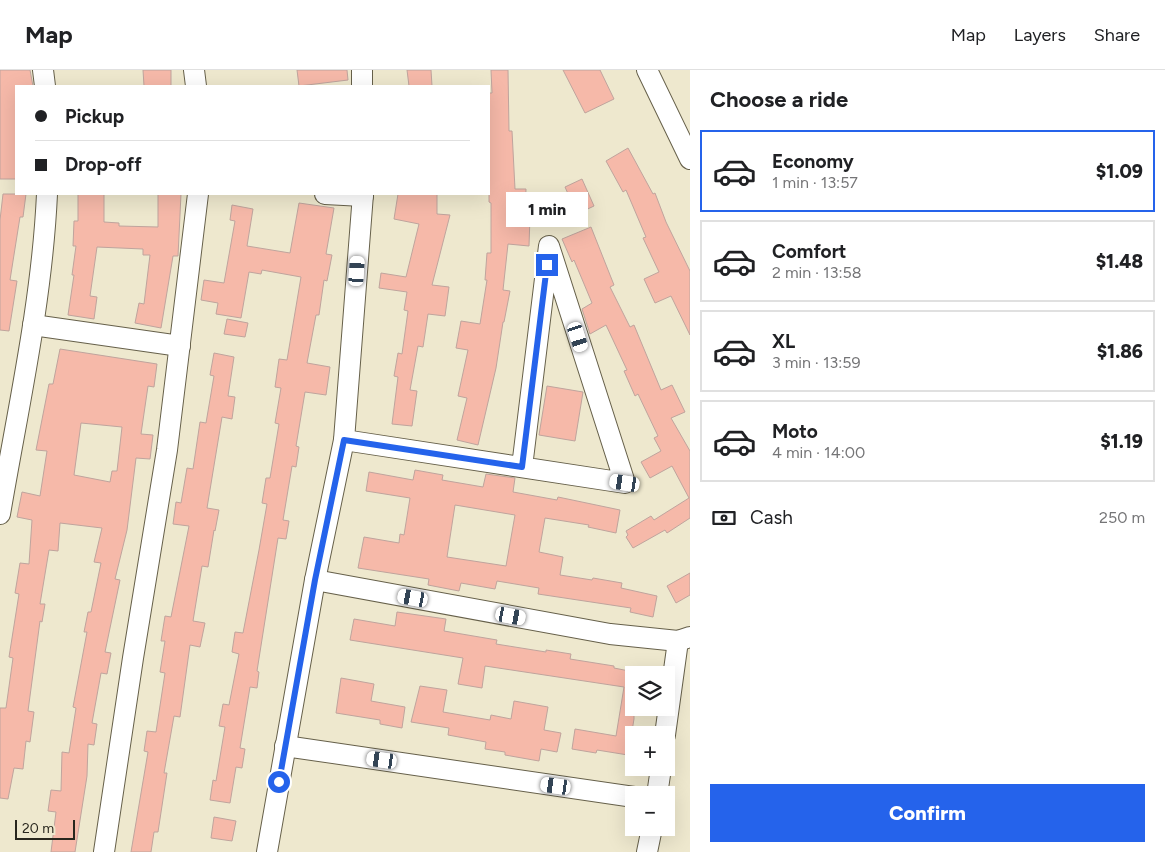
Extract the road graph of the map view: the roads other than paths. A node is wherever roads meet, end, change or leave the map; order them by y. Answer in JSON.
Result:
{"nodes":[{"id":1,"x":43,"y":70,"type":"edge"},
{"id":2,"x":194,"y":70,"type":"edge"},
{"id":3,"x":362,"y":70,"type":"edge"},
{"id":4,"x":647,"y":70,"type":"edge"},
{"id":5,"x":45,"y":85,"type":"edge"},
{"id":6,"x":196,"y":85,"type":"edge"},
{"id":7,"x":362,"y":85,"type":"edge"},
{"id":8,"x":690,"y":159,"type":"edge"},
{"id":9,"x":47,"y":195,"type":"edge"},
{"id":10,"x":198,"y":195,"type":"edge"},
{"id":11,"x":363,"y":195,"type":"edge"},
{"id":12,"x":33,"y":325,"type":"junction"},
{"id":13,"x":180,"y":346,"type":"junction"},
{"id":14,"x":7,"y":432,"type":"edge"},
{"id":15,"x":344,"y":440,"type":"junction"},
{"id":16,"x":522,"y":467,"type":"junction"},
{"id":17,"x":0,"y":514,"type":"edge"},
{"id":18,"x":315,"y":580,"type":"junction"},
{"id":19,"x":684,"y":639,"type":"edge"},
{"id":20,"x":667,"y":726,"type":"edge"},
{"id":21,"x":285,"y":746,"type":"junction"},
{"id":22,"x":625,"y":796,"type":"edge"},
{"id":23,"x":650,"y":836,"type":"edge"},
{"id":24,"x":104,"y":852,"type":"edge"},
{"id":25,"x":267,"y":852,"type":"edge"},
{"id":26,"x":647,"y":852,"type":"edge"}],
"edges":[{"from":1,"to":5,"type":"street"},
{"from":2,"to":6,"type":"street"},
{"from":3,"to":7,"type":"street"},
{"from":4,"to":8,"type":"street"},
{"from":9,"to":12,"type":"street"},
{"from":10,"to":13,"type":"street"},
{"from":11,"to":15,"type":"street"},
{"from":12,"to":13,"type":"street"},
{"from":12,"to":14,"type":"street"},
{"from":13,"to":24,"type":"street"},
{"from":14,"to":17,"type":"street"},
{"from":15,"to":16,"type":"street"},
{"from":15,"to":18,"type":"street"},
{"from":16,"to":16,"type":"street"},
{"from":18,"to":19,"type":"street"},
{"from":18,"to":21,"type":"street"},
{"from":19,"to":20,"type":"street"},
{"from":21,"to":22,"type":"street"},
{"from":21,"to":25,"type":"street"},
{"from":23,"to":26,"type":"street"}]}
